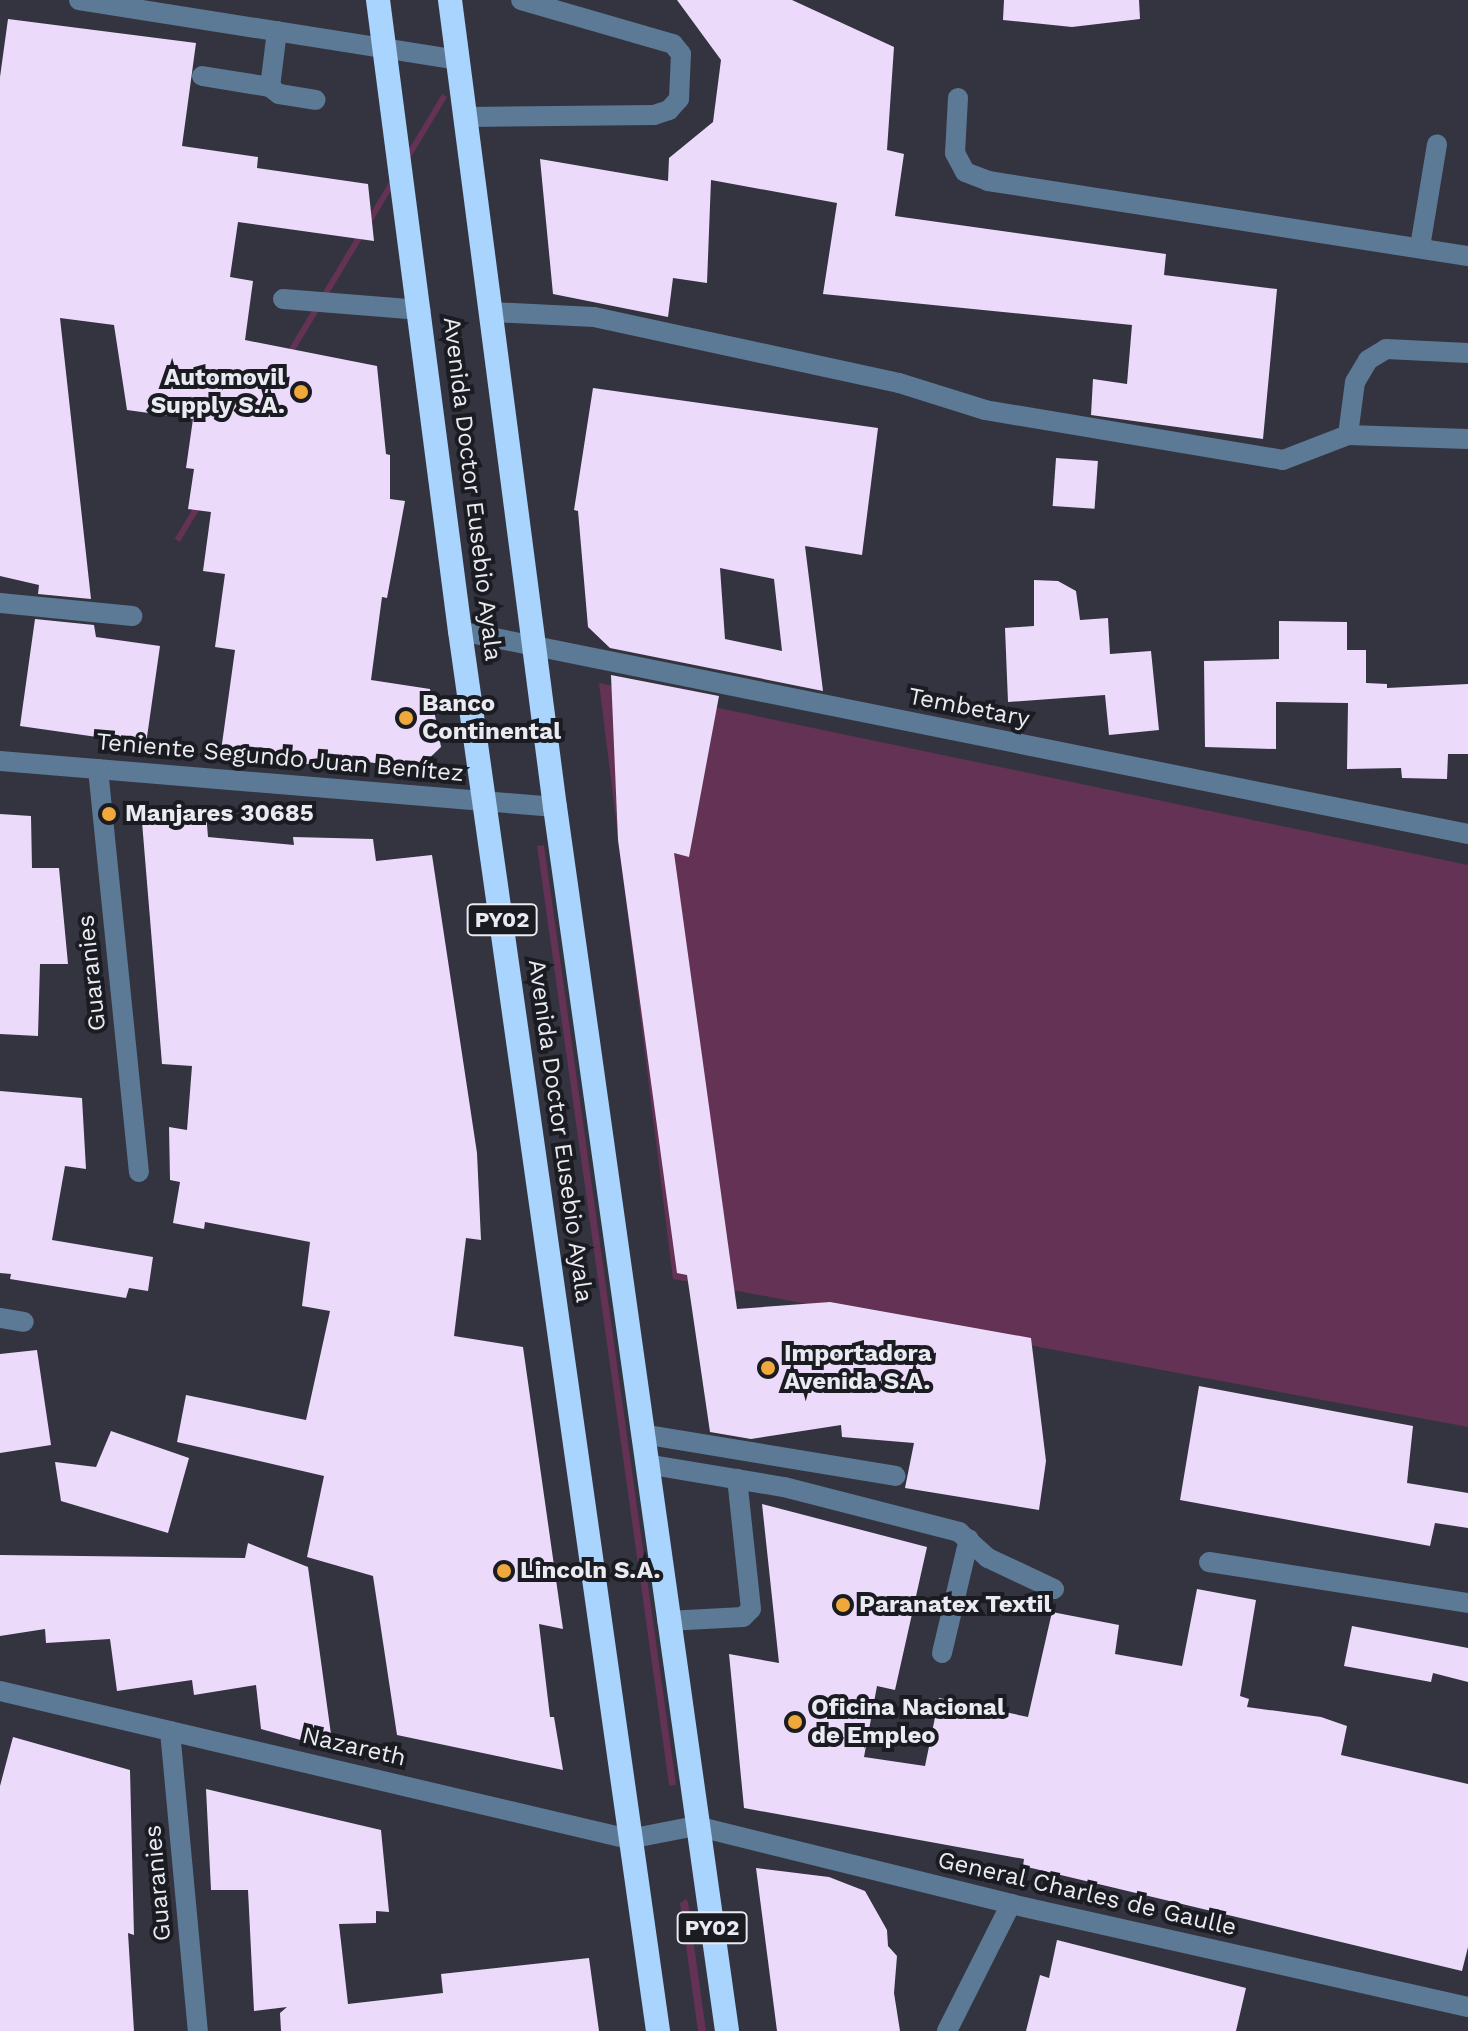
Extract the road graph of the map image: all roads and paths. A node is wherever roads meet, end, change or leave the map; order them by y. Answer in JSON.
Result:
{"nodes":[{"id":1,"x":79,"y":0,"type":"edge"},
{"id":2,"x":378,"y":0,"type":"edge"},
{"id":3,"x":450,"y":0,"type":"edge"},
{"id":4,"x":521,"y":0,"type":"edge"},
{"id":5,"x":277,"y":31,"type":"junction"},
{"id":6,"x":385,"y":47,"type":"junction"},
{"id":7,"x":459,"y":60,"type":"junction"},
{"id":8,"x":202,"y":76,"type":"dead end"},
{"id":9,"x":270,"y":87,"type":"junction"},
{"id":10,"x":958,"y":98,"type":"dead end"},
{"id":11,"x":316,"y":100,"type":"dead end"},
{"id":12,"x":466,"y":117,"type":"junction"},
{"id":13,"x":1437,"y":144,"type":"dead end"},
{"id":14,"x":1420,"y":247,"type":"junction"},
{"id":15,"x":1468,"y":256,"type":"edge"},
{"id":16,"x":283,"y":299,"type":"dead end"},
{"id":17,"x":421,"y":310,"type":"junction"},
{"id":18,"x":491,"y":312,"type":"junction"},
{"id":19,"x":1468,"y":353,"type":"edge"},
{"id":20,"x":1348,"y":435,"type":"junction"},
{"id":21,"x":1468,"y":439,"type":"edge"},
{"id":22,"x":0,"y":603,"type":"edge"},
{"id":23,"x":132,"y":616,"type":"dead end"},
{"id":24,"x":460,"y":631,"type":"junction"},
{"id":25,"x":533,"y":647,"type":"junction"},
{"id":26,"x":0,"y":761,"type":"edge"},
{"id":27,"x":98,"y":769,"type":"junction"},
{"id":28,"x":485,"y":801,"type":"junction"},
{"id":29,"x":555,"y":807,"type":"junction"},
{"id":30,"x":1468,"y":834,"type":"edge"},
{"id":31,"x":139,"y":1172,"type":"dead end"},
{"id":32,"x":0,"y":1318,"type":"edge"},
{"id":33,"x":24,"y":1322,"type":"dead end"},
{"id":34,"x":642,"y":1434,"type":"junction"},
{"id":35,"x":646,"y":1464,"type":"junction"},
{"id":36,"x":896,"y":1476,"type":"dead end"},
{"id":37,"x":737,"y":1479,"type":"junction"},
{"id":38,"x":969,"y":1539,"type":"junction"},
{"id":39,"x":1209,"y":1562,"type":"dead end"},
{"id":40,"x":1054,"y":1589,"type":"dead end"},
{"id":41,"x":1468,"y":1603,"type":"edge"},
{"id":42,"x":667,"y":1621,"type":"junction"},
{"id":43,"x":942,"y":1653,"type":"dead end"},
{"id":44,"x":0,"y":1691,"type":"edge"},
{"id":45,"x":170,"y":1731,"type":"junction"},
{"id":46,"x":696,"y":1826,"type":"junction"},
{"id":47,"x":629,"y":1839,"type":"junction"},
{"id":48,"x":1011,"y":1904,"type":"junction"},
{"id":49,"x":1468,"y":2007,"type":"edge"},
{"id":50,"x":198,"y":2031,"type":"edge"},
{"id":51,"x":658,"y":2031,"type":"edge"},
{"id":52,"x":727,"y":2031,"type":"edge"},
{"id":53,"x":947,"y":2031,"type":"edge"}],
"edges":[{"from":1,"to":5,"type":"street"},
{"from":2,"to":6,"type":"highway","name":"Avenida Doctor Eusebio Ayala","number":"PY02"},
{"from":3,"to":7,"type":"highway","name":"Avenida Doctor Eusebio Ayala","number":"PY02"},
{"from":4,"to":12,"type":"street"},
{"from":5,"to":6,"type":"street"},
{"from":5,"to":9,"type":"street"},
{"from":6,"to":7,"type":"street"},
{"from":6,"to":17,"type":"highway","name":"Avenida Doctor Eusebio Ayala","number":"PY02"},
{"from":7,"to":12,"type":"highway","name":"Avenida Doctor Eusebio Ayala","number":"PY02"},
{"from":8,"to":9,"type":"street"},
{"from":9,"to":11,"type":"street"},
{"from":10,"to":14,"type":"street"},
{"from":12,"to":18,"type":"highway","name":"Avenida Doctor Eusebio Ayala","number":"PY02"},
{"from":13,"to":14,"type":"street"},
{"from":14,"to":15,"type":"street"},
{"from":16,"to":17,"type":"street"},
{"from":17,"to":24,"type":"highway","name":"Avenida Doctor Eusebio Ayala","number":"PY02"},
{"from":18,"to":20,"type":"street"},
{"from":18,"to":25,"type":"highway","name":"Avenida Doctor Eusebio Ayala","number":"PY02"},
{"from":19,"to":20,"type":"street"},
{"from":20,"to":21,"type":"street"},
{"from":22,"to":23,"type":"street"},
{"from":24,"to":25,"type":"street","name":"Tembetary"},
{"from":24,"to":28,"type":"highway","name":"Avenida Doctor Eusebio Ayala","number":"PY02"},
{"from":25,"to":29,"type":"highway","name":"Avenida Doctor Eusebio Ayala","number":"PY02"},
{"from":25,"to":30,"type":"street","name":"Tembetary"},
{"from":26,"to":27,"type":"street","name":"Teniente Segundo Juan Benítez"},
{"from":27,"to":28,"type":"street","name":"Teniente Segundo Juan Benítez"},
{"from":27,"to":31,"type":"street","name":"Guaranies"},
{"from":28,"to":29,"type":"street","name":"Teniente Segundo Juan Benítez"},
{"from":28,"to":47,"type":"highway","name":"Avenida Doctor Eusebio Ayala","number":"PY02"},
{"from":29,"to":34,"type":"highway","name":"Avenida Doctor Eusebio Ayala","number":"PY02"},
{"from":32,"to":33,"type":"street"},
{"from":34,"to":35,"type":"highway","name":"Avenida Doctor Eusebio Ayala","number":"PY02"},
{"from":34,"to":36,"type":"street"},
{"from":35,"to":37,"type":"street"},
{"from":35,"to":42,"type":"highway","name":"Avenida Doctor Eusebio Ayala","number":"PY02"},
{"from":37,"to":38,"type":"street"},
{"from":37,"to":42,"type":"street"},
{"from":38,"to":40,"type":"street"},
{"from":38,"to":43,"type":"street"},
{"from":39,"to":41,"type":"street"},
{"from":42,"to":46,"type":"highway","name":"Avenida Doctor Eusebio Ayala","number":"PY02"},
{"from":44,"to":45,"type":"street","name":"Nazareth"},
{"from":45,"to":47,"type":"street","name":"Nazareth"},
{"from":45,"to":50,"type":"street","name":"Guaranies"},
{"from":46,"to":47,"type":"street","name":"Nazareth"},
{"from":46,"to":48,"type":"street","name":"General Charles de Gaulle"},
{"from":46,"to":52,"type":"highway","name":"Avenida Doctor Eusebio Ayala","number":"PY02"},
{"from":47,"to":51,"type":"highway","name":"Avenida Doctor Eusebio Ayala","number":"PY02"},
{"from":48,"to":49,"type":"street","name":"General Charles de Gaulle"},
{"from":48,"to":53,"type":"street"}]}
